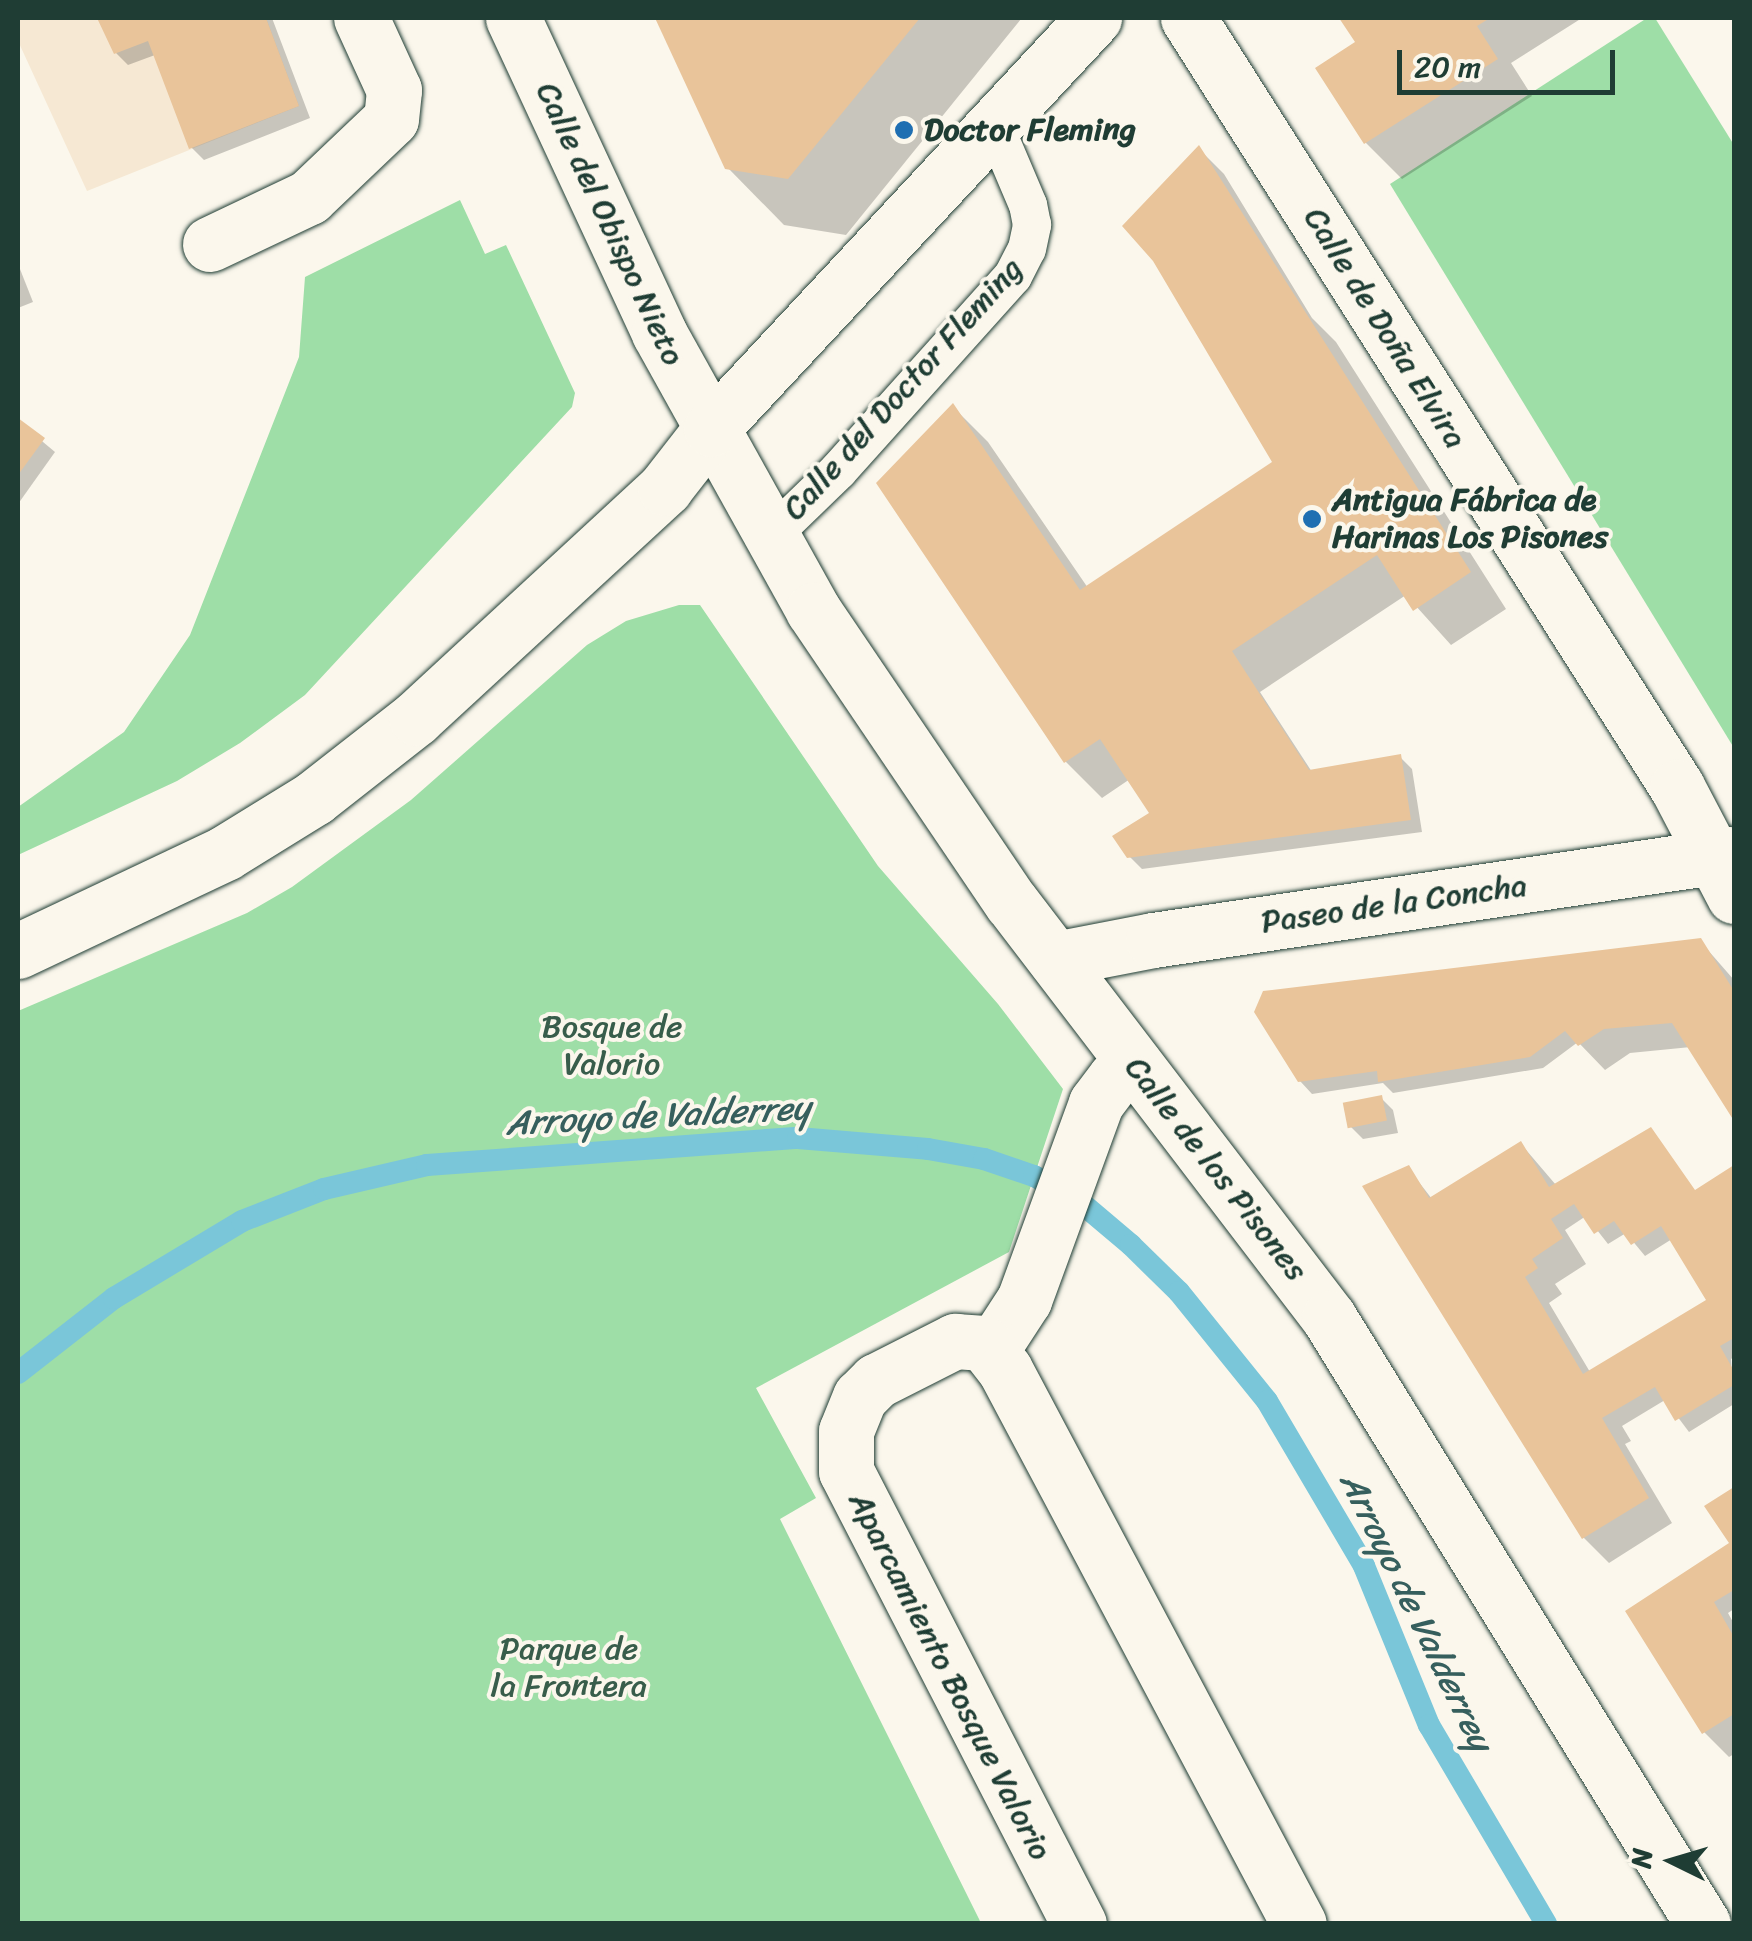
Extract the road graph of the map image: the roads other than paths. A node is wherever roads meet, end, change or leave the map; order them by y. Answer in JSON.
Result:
{"nodes":[{"id":1,"x":361,"y":18,"type":"edge"},
{"id":2,"x":513,"y":18,"type":"edge"},
{"id":3,"x":1188,"y":18,"type":"edge"},
{"id":4,"x":1088,"y":20,"type":"edge"},
{"id":5,"x":994,"y":125,"type":"junction"},
{"id":6,"x":210,"y":244,"type":"dead end"},
{"id":7,"x":710,"y":428,"type":"junction"},
{"id":8,"x":770,"y":537,"type":"junction"},
{"id":9,"x":1728,"y":869,"type":"edge"},
{"id":10,"x":18,"y":951,"type":"edge"},
{"id":11,"x":1055,"y":958,"type":"junction"},
{"id":12,"x":1135,"y":1064,"type":"junction"},
{"id":13,"x":992,"y":1350,"type":"junction"},
{"id":14,"x":1079,"y":1924,"type":"edge"},
{"id":15,"x":1298,"y":1924,"type":"edge"},
{"id":16,"x":1703,"y":1924,"type":"edge"}],
"edges":[{"from":1,"to":6,"type":"street"},
{"from":2,"to":7,"type":"street","name":"Calle del Obispo Nieto"},
{"from":3,"to":9,"type":"street","name":"Calle de Doña Elvira"},
{"from":4,"to":5,"type":"street"},
{"from":5,"to":7,"type":"street"},
{"from":5,"to":8,"type":"lane","name":"Calle del Doctor Fleming"},
{"from":7,"to":8,"type":"street","name":"Calle de los Pisones"},
{"from":7,"to":10,"type":"street"},
{"from":8,"to":11,"type":"street","name":"Calle de los Pisones"},
{"from":9,"to":11,"type":"street","name":"Paseo de la Concha"},
{"from":11,"to":12,"type":"street","name":"Calle de los Pisones"},
{"from":12,"to":13,"type":"street"},
{"from":12,"to":16,"type":"street","name":"Calle de los Pisones"},
{"from":13,"to":14,"type":"street","name":"Aparcamiento Bosque Valorio"},
{"from":13,"to":15,"type":"street"}]}
